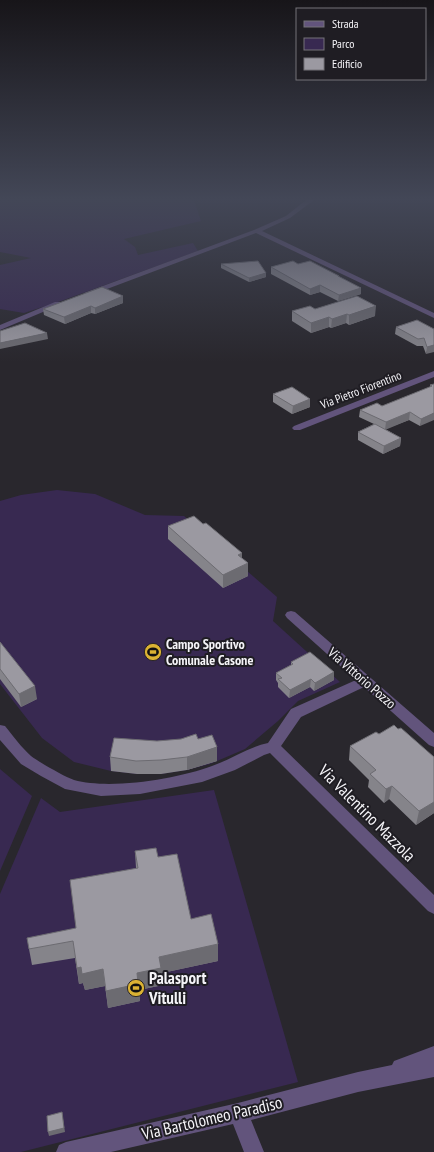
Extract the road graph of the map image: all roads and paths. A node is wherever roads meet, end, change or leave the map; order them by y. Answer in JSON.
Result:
{"nodes":[{"id":1,"x":194,"y":254,"type":"edge"},
{"id":2,"x":304,"y":254,"type":"edge"},
{"id":3,"x":82,"y":295,"type":"edge"},
{"id":4,"x":68,"y":301,"type":"edge"},
{"id":5,"x":434,"y":316,"type":"edge"},
{"id":6,"x":0,"y":328,"type":"edge"},
{"id":7,"x":434,"y":374,"type":"edge"},
{"id":8,"x":297,"y":428,"type":"dead end"},
{"id":9,"x":291,"y":615,"type":"dead end"},
{"id":10,"x":365,"y":680,"type":"junction"},
{"id":11,"x":0,"y":730,"type":"edge"},
{"id":12,"x":434,"y":741,"type":"edge"},
{"id":13,"x":273,"y":747,"type":"junction"},
{"id":14,"x":434,"y":906,"type":"edge"},
{"id":15,"x":434,"y":1056,"type":"edge"},
{"id":16,"x":434,"y":1068,"type":"edge"},
{"id":17,"x":358,"y":1082,"type":"junction"},
{"id":18,"x":238,"y":1113,"type":"junction"},
{"id":19,"x":66,"y":1152,"type":"edge"},
{"id":20,"x":254,"y":1152,"type":"edge"}],
"edges":[{"from":1,"to":3,"type":"street"},
{"from":2,"to":5,"type":"street"},
{"from":4,"to":6,"type":"street"},
{"from":7,"to":8,"type":"street","name":"Via Pietro Fiorentino"},
{"from":9,"to":10,"type":"street","name":"Via Vittorio Pozzo"},
{"from":10,"to":12,"type":"street","name":"Via Vittorio Pozzo"},
{"from":10,"to":13,"type":"street"},
{"from":11,"to":13,"type":"street"},
{"from":13,"to":14,"type":"street","name":"Via Valentino Mazzola"},
{"from":15,"to":17,"type":"street","name":"Via Bartolomeo Paradiso"},
{"from":16,"to":17,"type":"street","name":"Via Bartolomeo Paradiso"},
{"from":17,"to":18,"type":"street","name":"Via Bartolomeo Paradiso"},
{"from":18,"to":19,"type":"street","name":"Via Bartolomeo Paradiso"},
{"from":18,"to":20,"type":"street"}]}
